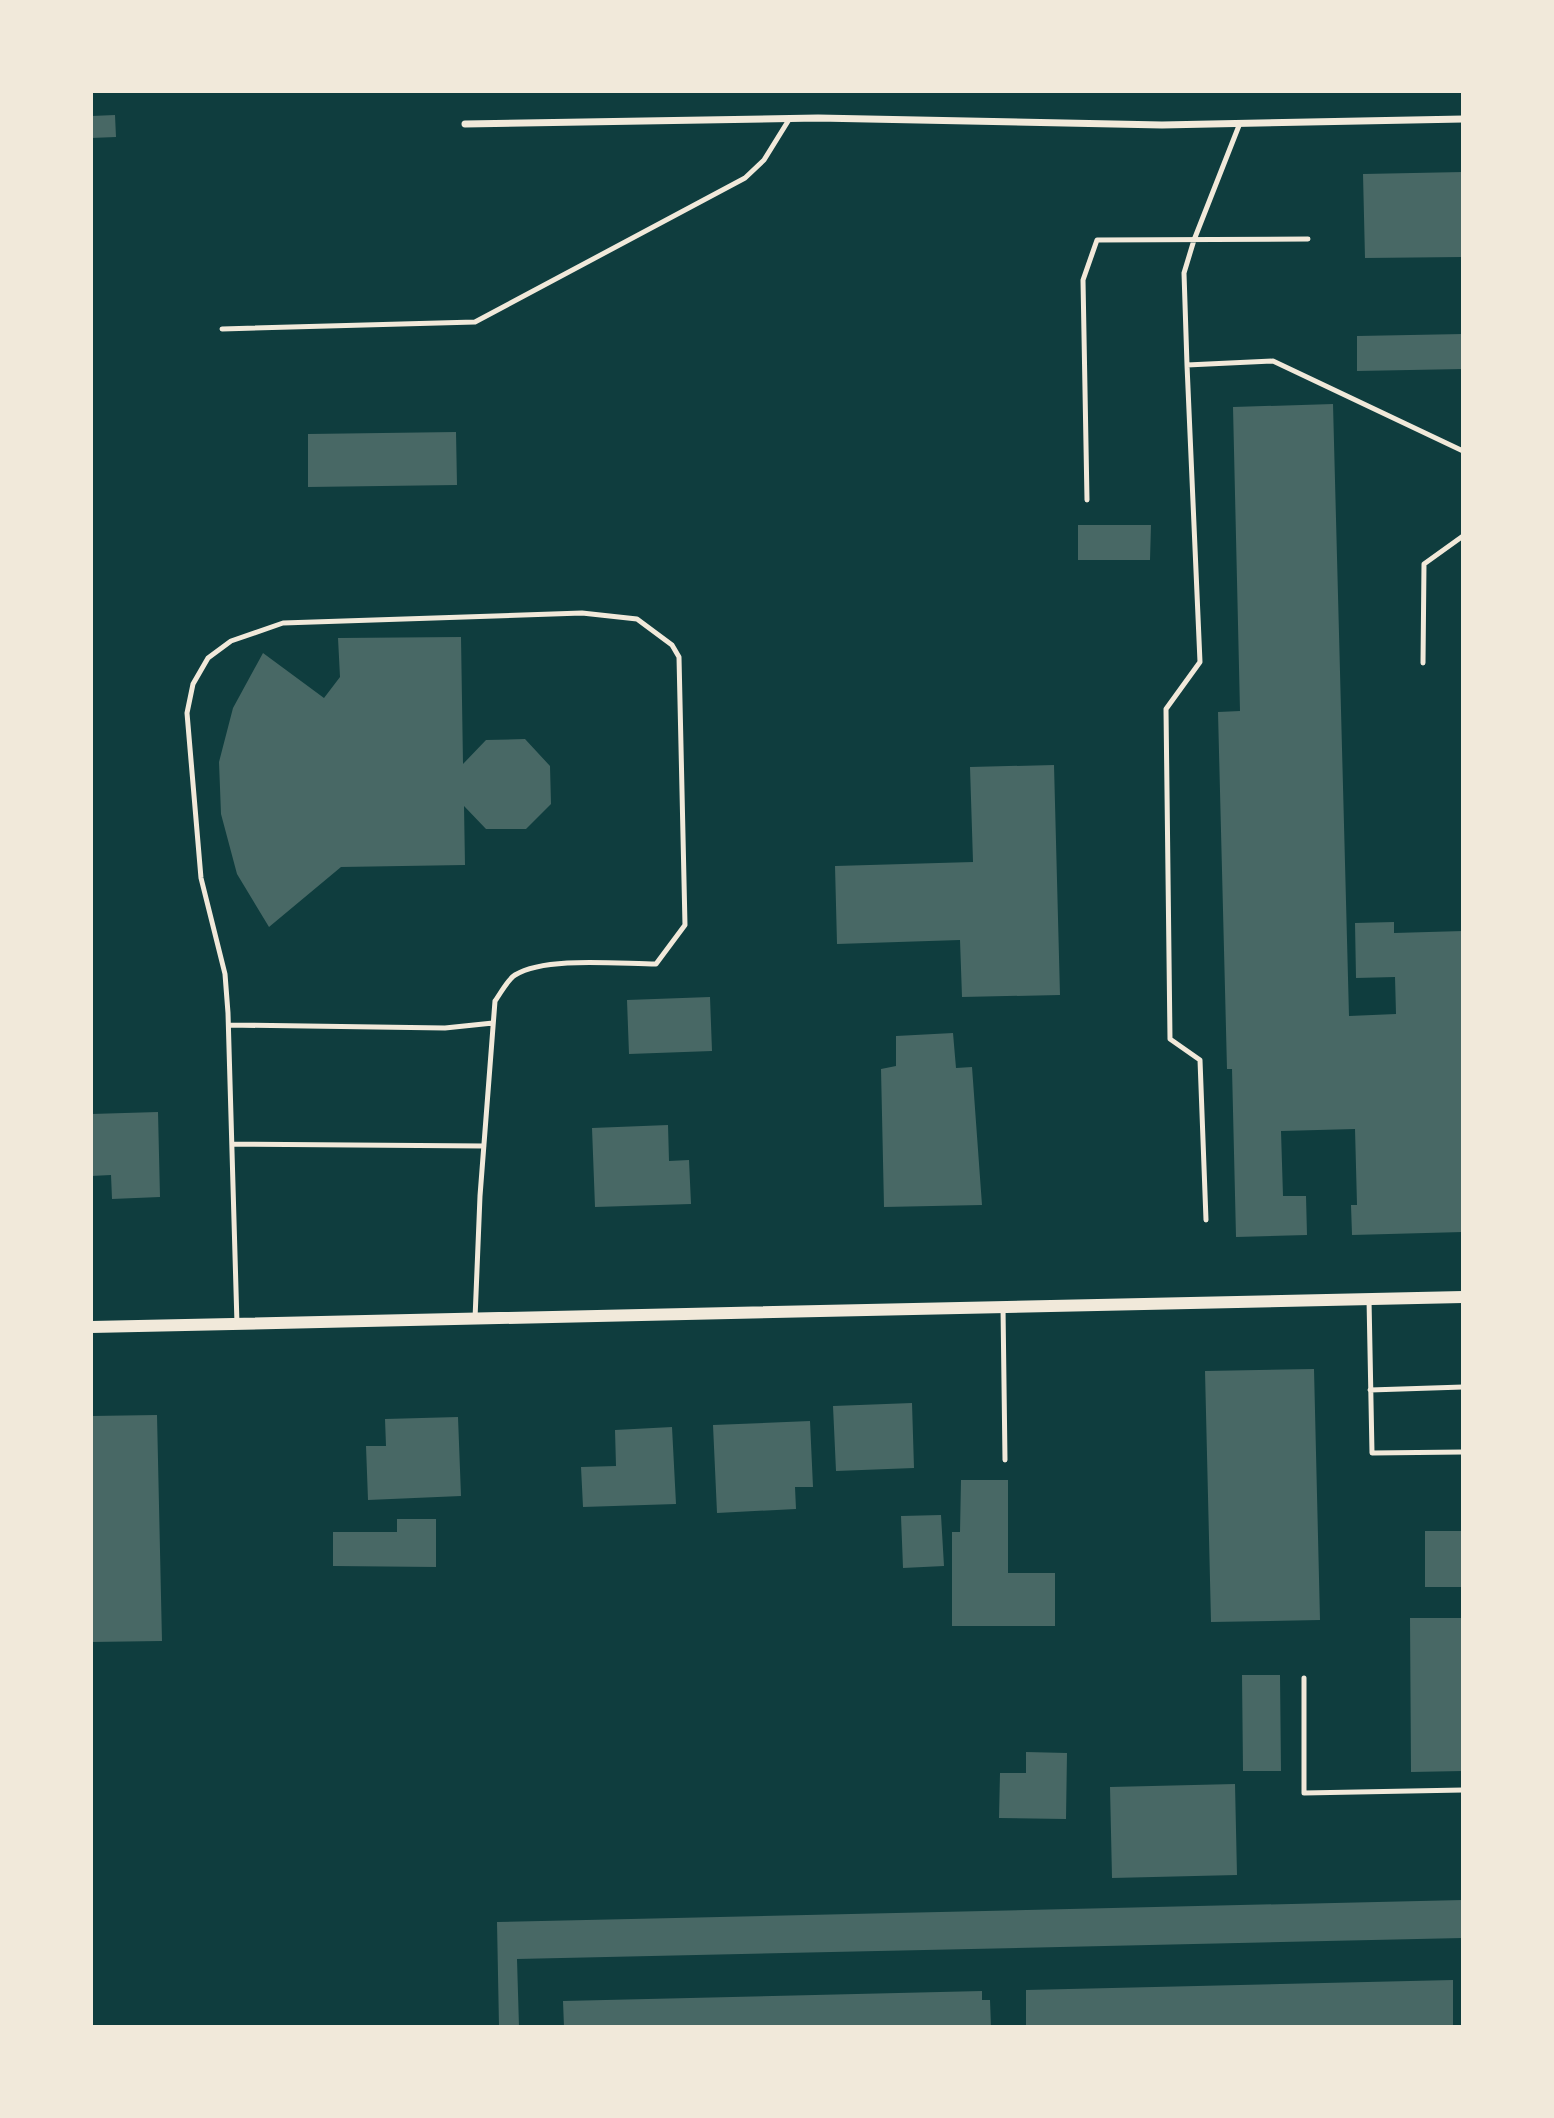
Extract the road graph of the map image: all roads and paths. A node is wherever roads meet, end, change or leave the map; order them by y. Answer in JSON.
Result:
{"nodes":[{"id":1,"x":790,"y":118,"type":"junction"},
{"id":2,"x":1463,"y":119,"type":"edge"},
{"id":3,"x":1240,"y":123,"type":"junction"},
{"id":4,"x":465,"y":124,"type":"dead end"},
{"id":5,"x":1308,"y":239,"type":"dead end"},
{"id":6,"x":1194,"y":240,"type":"junction"},
{"id":7,"x":222,"y":329,"type":"dead end"},
{"id":8,"x":1187,"y":365,"type":"junction"},
{"id":9,"x":1463,"y":451,"type":"edge"},
{"id":10,"x":1087,"y":500,"type":"dead end"},
{"id":11,"x":1463,"y":537,"type":"edge"},
{"id":12,"x":1423,"y":663,"type":"dead end"},
{"id":13,"x":493,"y":1023,"type":"junction"},
{"id":14,"x":229,"y":1025,"type":"junction"},
{"id":15,"x":233,"y":1144,"type":"junction"},
{"id":16,"x":484,"y":1146,"type":"junction"},
{"id":17,"x":1206,"y":1220,"type":"dead end"},
{"id":18,"x":1463,"y":1297,"type":"edge"},
{"id":19,"x":1369,"y":1299,"type":"junction"},
{"id":20,"x":1003,"y":1307,"type":"junction"},
{"id":21,"x":475,"y":1319,"type":"junction"},
{"id":22,"x":237,"y":1324,"type":"junction"},
{"id":23,"x":91,"y":1327,"type":"edge"},
{"id":24,"x":1463,"y":1387,"type":"edge"},
{"id":25,"x":1370,"y":1390,"type":"junction"},
{"id":26,"x":1463,"y":1452,"type":"edge"},
{"id":27,"x":1005,"y":1460,"type":"dead end"},
{"id":28,"x":1304,"y":1678,"type":"dead end"},
{"id":29,"x":1463,"y":1790,"type":"edge"}],
"edges":[{"from":1,"to":3,"type":"street"},
{"from":1,"to":4,"type":"street"},
{"from":1,"to":7,"type":"lane"},
{"from":2,"to":3,"type":"street"},
{"from":3,"to":6,"type":"lane"},
{"from":5,"to":6,"type":"lane"},
{"from":6,"to":8,"type":"lane"},
{"from":6,"to":10,"type":"lane"},
{"from":8,"to":9,"type":"lane"},
{"from":8,"to":17,"type":"lane"},
{"from":11,"to":12,"type":"lane"},
{"from":13,"to":14,"type":"lane"},
{"from":13,"to":14,"type":"lane"},
{"from":13,"to":16,"type":"lane"},
{"from":14,"to":15,"type":"lane"},
{"from":15,"to":16,"type":"lane"},
{"from":15,"to":22,"type":"lane"},
{"from":16,"to":21,"type":"lane"},
{"from":18,"to":19,"type":"street"},
{"from":19,"to":20,"type":"street"},
{"from":19,"to":25,"type":"lane"},
{"from":20,"to":21,"type":"street"},
{"from":20,"to":27,"type":"lane"},
{"from":21,"to":22,"type":"street"},
{"from":22,"to":23,"type":"street"},
{"from":24,"to":25,"type":"lane"},
{"from":25,"to":26,"type":"lane"},
{"from":28,"to":29,"type":"lane"}]}
